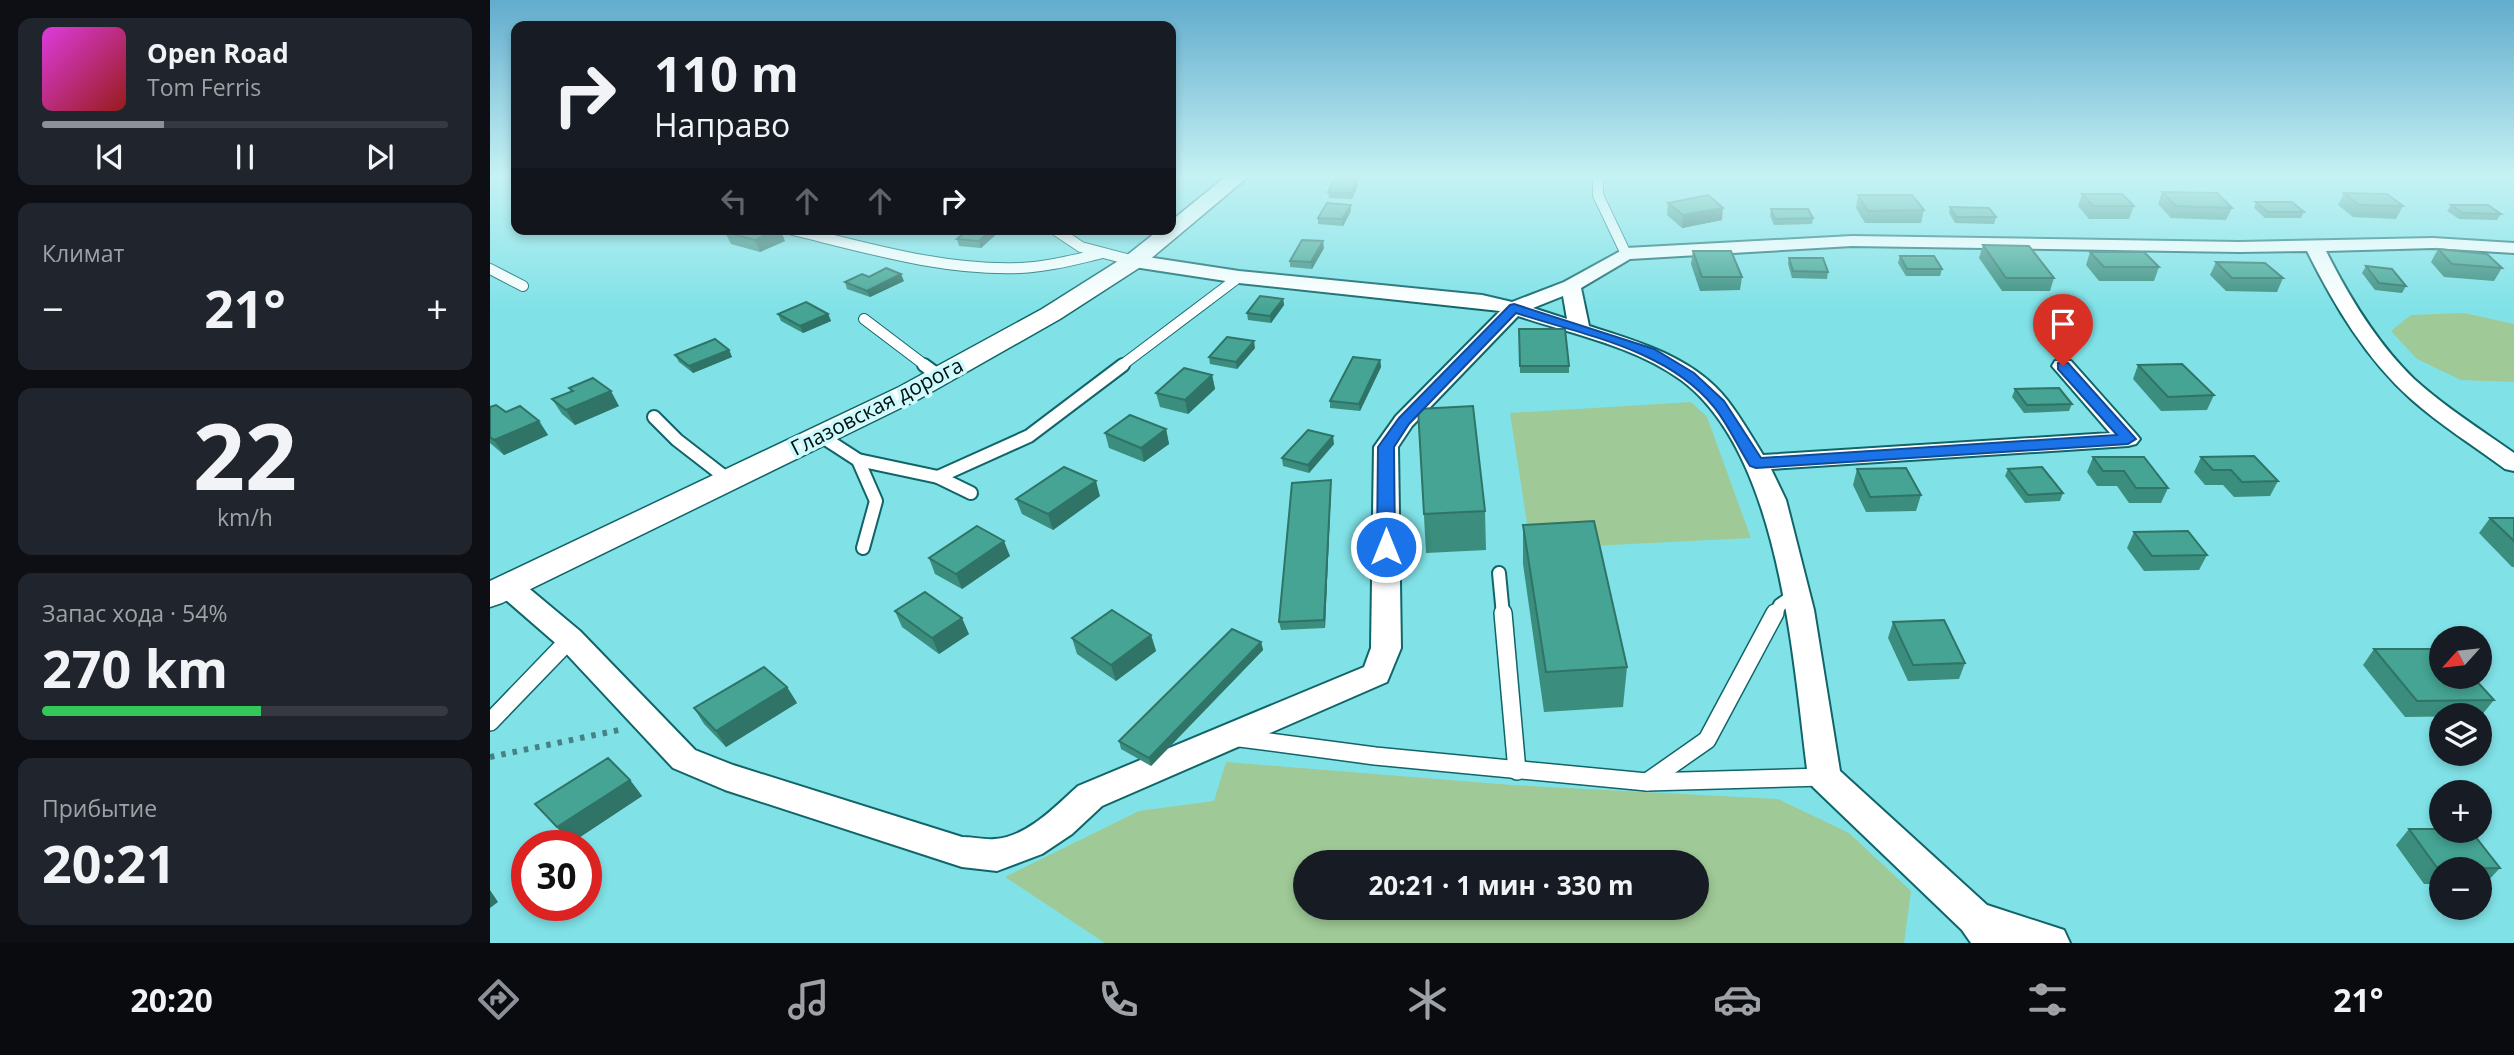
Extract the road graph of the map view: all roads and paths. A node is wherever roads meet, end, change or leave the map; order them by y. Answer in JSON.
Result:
{"nodes":[{"id":1,"x":1610,"y":221,"type":"edge"},
{"id":2,"x":815,"y":235,"type":"edge"},
{"id":3,"x":1059,"y":235,"type":"edge"},
{"id":4,"x":1166,"y":235,"type":"edge"},
{"id":5,"x":2314,"y":246,"type":"junction"},
{"id":6,"x":2256,"y":247,"type":"junction"},
{"id":7,"x":2514,"y":248,"type":"edge"},
{"id":8,"x":1099,"y":254,"type":"junction"},
{"id":9,"x":1626,"y":254,"type":"junction"},
{"id":10,"x":1134,"y":261,"type":"junction"},
{"id":11,"x":490,"y":269,"type":"edge"},
{"id":12,"x":1239,"y":277,"type":"junction"},
{"id":13,"x":2332,"y":283,"type":"junction"},
{"id":14,"x":523,"y":286,"type":"dead end"},
{"id":15,"x":1571,"y":286,"type":"junction"},
{"id":16,"x":1514,"y":308,"type":"junction"},
{"id":17,"x":864,"y":319,"type":"dead end"},
{"id":18,"x":1579,"y":329,"type":"junction"},
{"id":19,"x":2063,"y":366,"type":"dead end"},
{"id":20,"x":939,"y":376,"type":"junction"},
{"id":21,"x":654,"y":417,"type":"dead end"},
{"id":22,"x":821,"y":436,"type":"junction"},
{"id":23,"x":858,"y":460,"type":"junction"},
{"id":24,"x":1756,"y":463,"type":"junction"},
{"id":25,"x":2514,"y":464,"type":"edge"},
{"id":26,"x":938,"y":477,"type":"junction"},
{"id":27,"x":730,"y":481,"type":"junction"},
{"id":28,"x":971,"y":493,"type":"dead end"},
{"id":29,"x":863,"y":548,"type":"dead end"},
{"id":30,"x":1499,"y":573,"type":"dead end"},
{"id":31,"x":499,"y":591,"type":"edge"},
{"id":32,"x":1796,"y":594,"type":"junction"},
{"id":33,"x":570,"y":639,"type":"junction"},
{"id":34,"x":490,"y":722,"type":"edge"},
{"id":35,"x":651,"y":724,"type":"junction"},
{"id":36,"x":1233,"y":737,"type":"junction"},
{"id":37,"x":490,"y":757,"type":"edge"},
{"id":38,"x":1517,"y":771,"type":"junction"},
{"id":39,"x":1825,"y":777,"type":"junction"},
{"id":40,"x":1647,"y":782,"type":"junction"},
{"id":41,"x":1984,"y":930,"type":"edge"},
{"id":42,"x":2051,"y":943,"type":"edge"}],
"edges":[{"from":1,"to":9,"type":"lane"},
{"from":2,"to":8,"type":"lane"},
{"from":3,"to":8,"type":"lane"},
{"from":4,"to":10,"type":"street","name":"Глазовская дорога"},
{"from":5,"to":6,"type":"street"},
{"from":5,"to":7,"type":"street"},
{"from":5,"to":13,"type":"street"},
{"from":6,"to":9,"type":"street"},
{"from":6,"to":13,"type":"street"},
{"from":8,"to":10,"type":"lane"},
{"from":9,"to":15,"type":"street"},
{"from":10,"to":12,"type":"street"},
{"from":10,"to":20,"type":"street","name":"Глазовская дорога"},
{"from":11,"to":14,"type":"lane"},
{"from":12,"to":16,"type":"street"},
{"from":12,"to":26,"type":"lane"},
{"from":13,"to":25,"type":"street"},
{"from":15,"to":16,"type":"street"},
{"from":15,"to":18,"type":"street"},
{"from":16,"to":18,"type":"street"},
{"from":16,"to":36,"type":"street"},
{"from":17,"to":20,"type":"lane"},
{"from":18,"to":24,"type":"street"},
{"from":19,"to":24,"type":"street"},
{"from":20,"to":22,"type":"street","name":"Глазовская дорога"},
{"from":21,"to":27,"type":"lane"},
{"from":22,"to":23,"type":"lane"},
{"from":22,"to":27,"type":"street","name":"Глазовская дорога"},
{"from":23,"to":26,"type":"lane"},
{"from":23,"to":29,"type":"lane"},
{"from":24,"to":32,"type":"street"},
{"from":26,"to":28,"type":"lane"},
{"from":27,"to":31,"type":"street","name":"Глазовская дорога"},
{"from":30,"to":38,"type":"lane"},
{"from":31,"to":33,"type":"street"},
{"from":32,"to":39,"type":"street"},
{"from":32,"to":40,"type":"lane"},
{"from":33,"to":34,"type":"lane"},
{"from":33,"to":35,"type":"street"},
{"from":35,"to":36,"type":"street"},
{"from":35,"to":37,"type":"path"},
{"from":36,"to":38,"type":"lane"},
{"from":38,"to":40,"type":"lane"},
{"from":39,"to":40,"type":"lane"},
{"from":39,"to":41,"type":"street"},
{"from":41,"to":42,"type":"street"}]}
